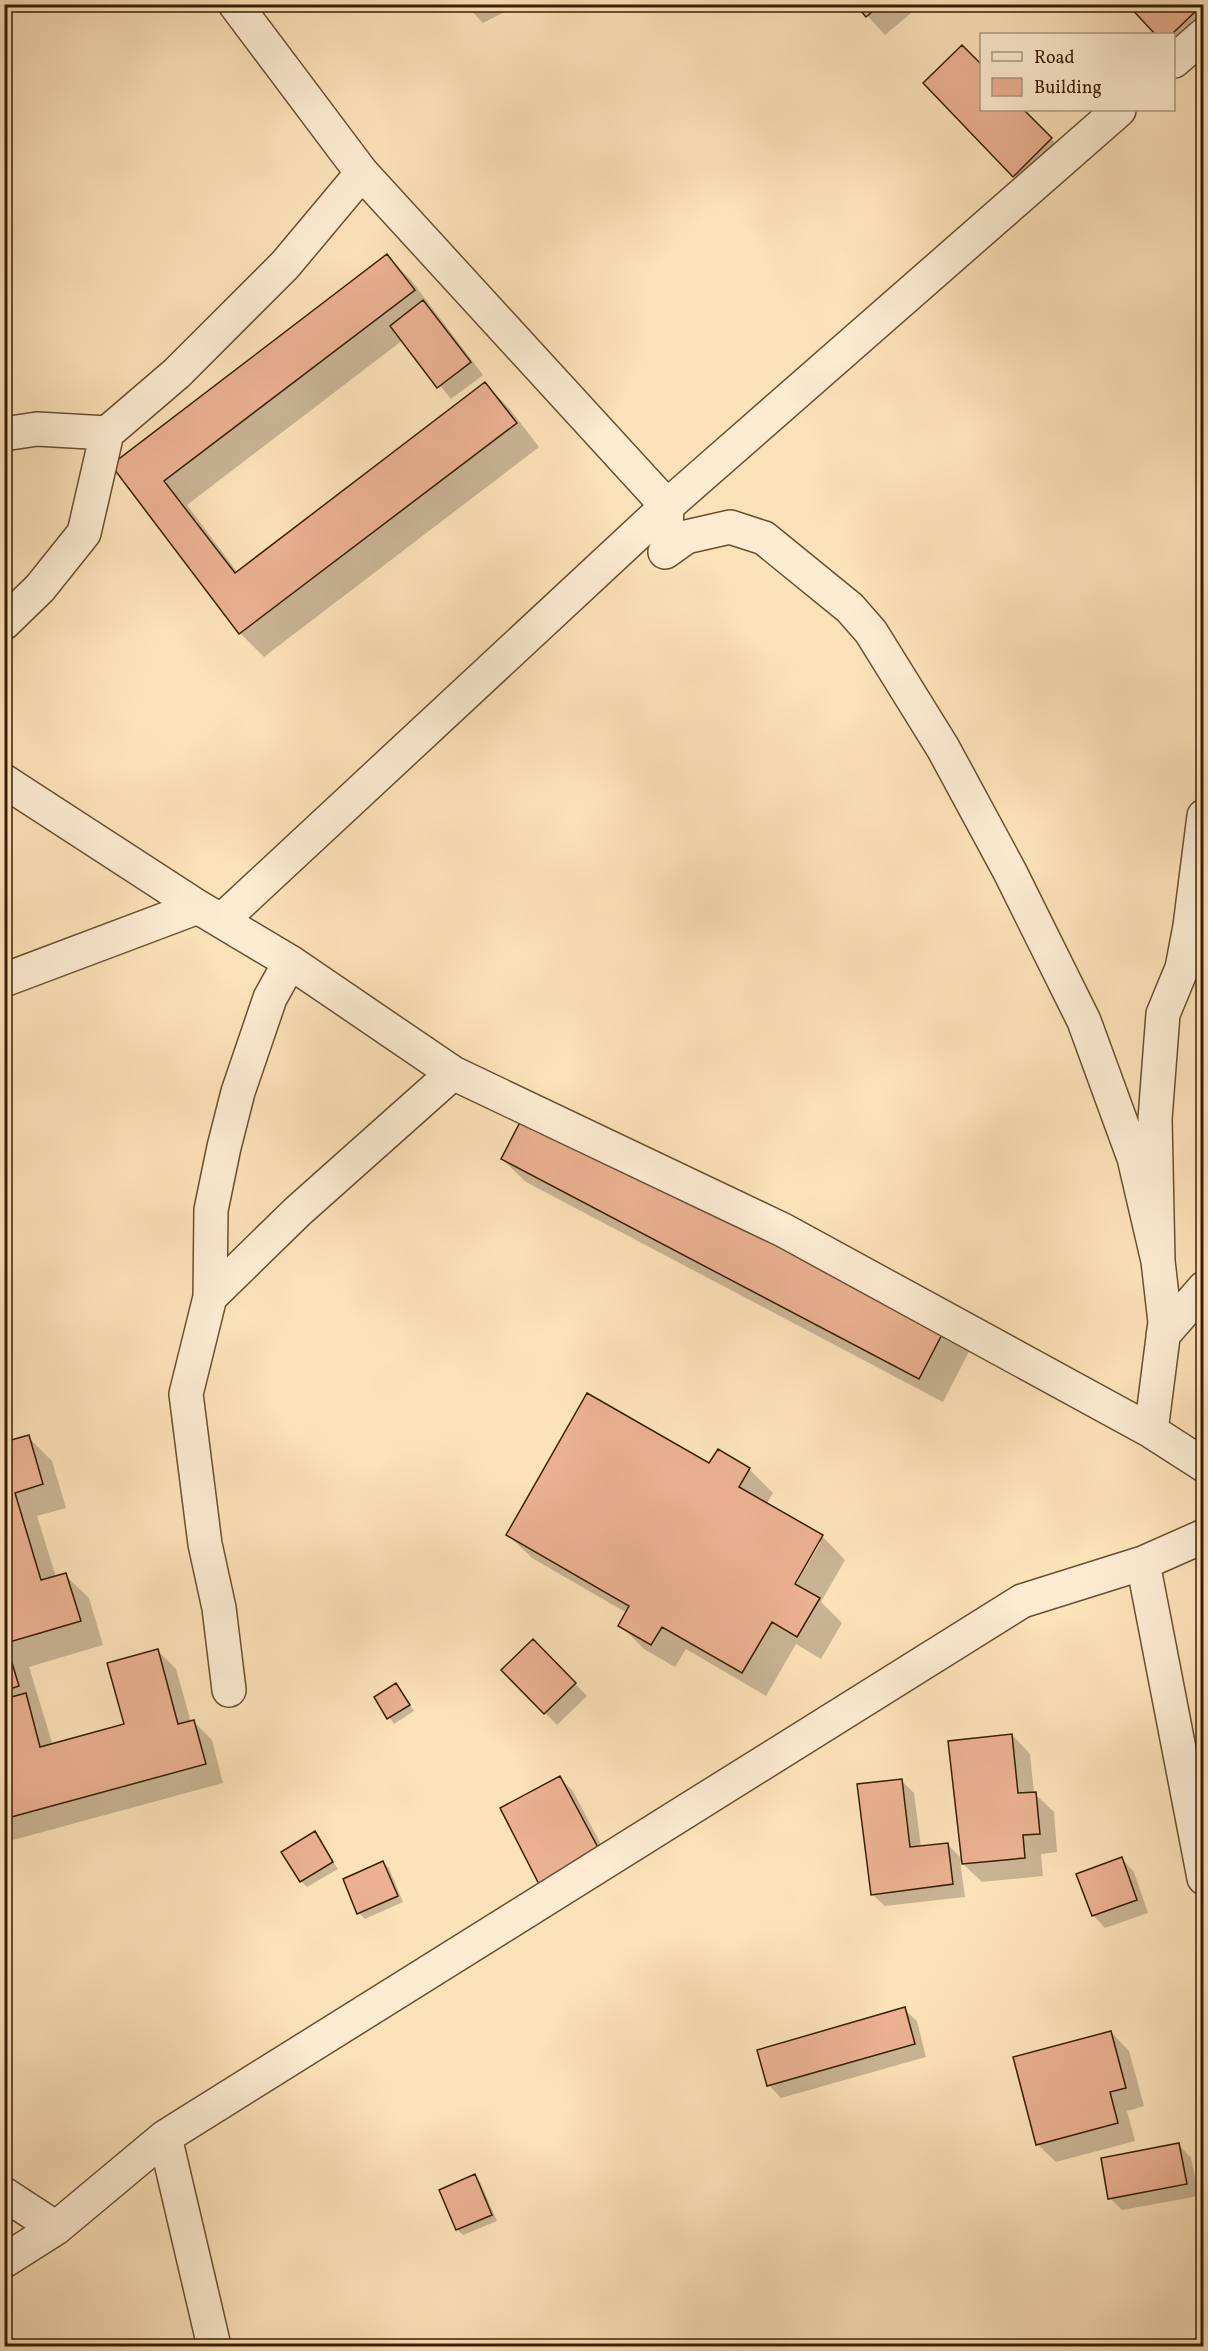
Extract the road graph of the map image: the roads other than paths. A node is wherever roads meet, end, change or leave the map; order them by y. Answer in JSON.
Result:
{"nodes":[{"id":1,"x":235,"y":4,"type":"edge"},
{"id":2,"x":1203,"y":35,"type":"edge"},
{"id":3,"x":1175,"y":59,"type":"edge"},
{"id":4,"x":1118,"y":111,"type":"edge"},
{"id":5,"x":362,"y":173,"type":"junction"},
{"id":6,"x":107,"y":433,"type":"junction"},
{"id":7,"x":4,"y":434,"type":"edge"},
{"id":8,"x":667,"y":506,"type":"junction"},
{"id":9,"x":4,"y":623,"type":"edge"},
{"id":10,"x":4,"y":781,"type":"edge"},
{"id":11,"x":1203,"y":816,"type":"edge"},
{"id":12,"x":210,"y":913,"type":"junction"},
{"id":13,"x":290,"y":962,"type":"junction"},
{"id":14,"x":4,"y":980,"type":"edge"},
{"id":15,"x":453,"y":1072,"type":"junction"},
{"id":16,"x":1158,"y":1261,"type":"junction"},
{"id":17,"x":1203,"y":1288,"type":"edge"},
{"id":18,"x":210,"y":1297,"type":"junction"},
{"id":19,"x":1164,"y":1335,"type":"junction"},
{"id":20,"x":1151,"y":1431,"type":"junction"},
{"id":21,"x":1203,"y":1465,"type":"edge"},
{"id":22,"x":1203,"y":1536,"type":"edge"},
{"id":23,"x":1143,"y":1563,"type":"junction"},
{"id":24,"x":229,"y":1690,"type":"dead end"},
{"id":25,"x":1203,"y":1878,"type":"edge"},
{"id":26,"x":165,"y":2137,"type":"junction"},
{"id":27,"x":4,"y":2194,"type":"edge"},
{"id":28,"x":56,"y":2228,"type":"junction"},
{"id":29,"x":4,"y":2261,"type":"edge"},
{"id":30,"x":214,"y":2346,"type":"edge"}],
"edges":[{"from":1,"to":5,"type":"street"},
{"from":2,"to":3,"type":"street"},
{"from":4,"to":8,"type":"street"},
{"from":5,"to":6,"type":"street"},
{"from":5,"to":8,"type":"street"},
{"from":6,"to":7,"type":"street"},
{"from":6,"to":9,"type":"street"},
{"from":8,"to":12,"type":"street"},
{"from":8,"to":16,"type":"street"},
{"from":10,"to":12,"type":"street"},
{"from":11,"to":16,"type":"street"},
{"from":12,"to":13,"type":"street"},
{"from":12,"to":14,"type":"street"},
{"from":13,"to":15,"type":"street"},
{"from":13,"to":18,"type":"street"},
{"from":15,"to":18,"type":"street"},
{"from":15,"to":20,"type":"street"},
{"from":16,"to":19,"type":"street"},
{"from":17,"to":19,"type":"street"},
{"from":18,"to":24,"type":"street"},
{"from":19,"to":20,"type":"street"},
{"from":20,"to":21,"type":"street"},
{"from":22,"to":23,"type":"street"},
{"from":23,"to":25,"type":"street"},
{"from":23,"to":26,"type":"street"},
{"from":26,"to":28,"type":"street"},
{"from":26,"to":30,"type":"street"},
{"from":27,"to":28,"type":"street"},
{"from":28,"to":29,"type":"street"}]}
